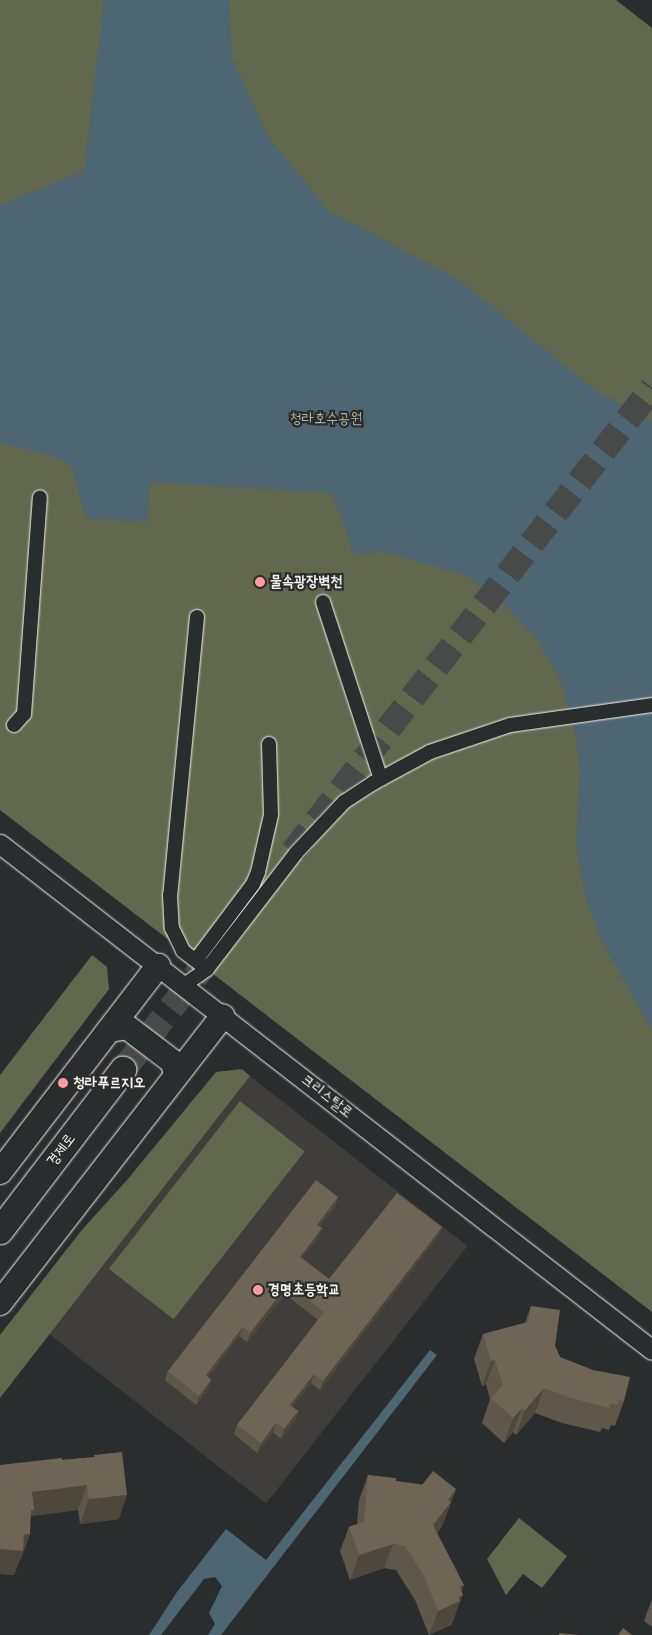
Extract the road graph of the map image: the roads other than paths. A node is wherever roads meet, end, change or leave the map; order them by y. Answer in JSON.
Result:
{"nodes":[{"id":1,"x":40,"y":498,"type":"dead end"},
{"id":2,"x":323,"y":602,"type":"dead end"},
{"id":3,"x":197,"y":616,"type":"dead end"},
{"id":4,"x":652,"y":705,"type":"edge"},
{"id":5,"x":14,"y":724,"type":"dead end"},
{"id":6,"x":270,"y":744,"type":"dead end"},
{"id":7,"x":381,"y":779,"type":"junction"},
{"id":8,"x":0,"y":844,"type":"edge"},
{"id":9,"x":201,"y":964,"type":"junction"},
{"id":10,"x":158,"y":966,"type":"junction"},
{"id":11,"x":183,"y":986,"type":"junction"},
{"id":12,"x":223,"y":1016,"type":"junction"},
{"id":13,"x":109,"y":1030,"type":"junction"},
{"id":14,"x":123,"y":1070,"type":"tunnel mouth"},
{"id":15,"x":176,"y":1075,"type":"junction"},
{"id":16,"x":0,"y":1172,"type":"edge"},
{"id":17,"x":0,"y":1231,"type":"edge"},
{"id":18,"x":0,"y":1303,"type":"edge"},
{"id":19,"x":652,"y":1350,"type":"edge"}],
"edges":[{"from":1,"to":5,"type":"street"},
{"from":2,"to":7,"type":"street"},
{"from":3,"to":9,"type":"street"},
{"from":4,"to":7,"type":"street"},
{"from":6,"to":9,"type":"street"},
{"from":7,"to":9,"type":"street"},
{"from":8,"to":10,"type":"street","name":"크리스탈로"},
{"from":9,"to":11,"type":"street"},
{"from":10,"to":11,"type":"street","name":"크리스탈로"},
{"from":10,"to":13,"type":"street"},
{"from":11,"to":12,"type":"street","name":"크리스탈로"},
{"from":12,"to":15,"type":"street"},
{"from":12,"to":19,"type":"street","name":"크리스탈로"},
{"from":13,"to":15,"type":"street"},
{"from":13,"to":16,"type":"street"},
{"from":14,"to":17,"type":"main road","name":"경제로"},
{"from":15,"to":18,"type":"street"}]}
